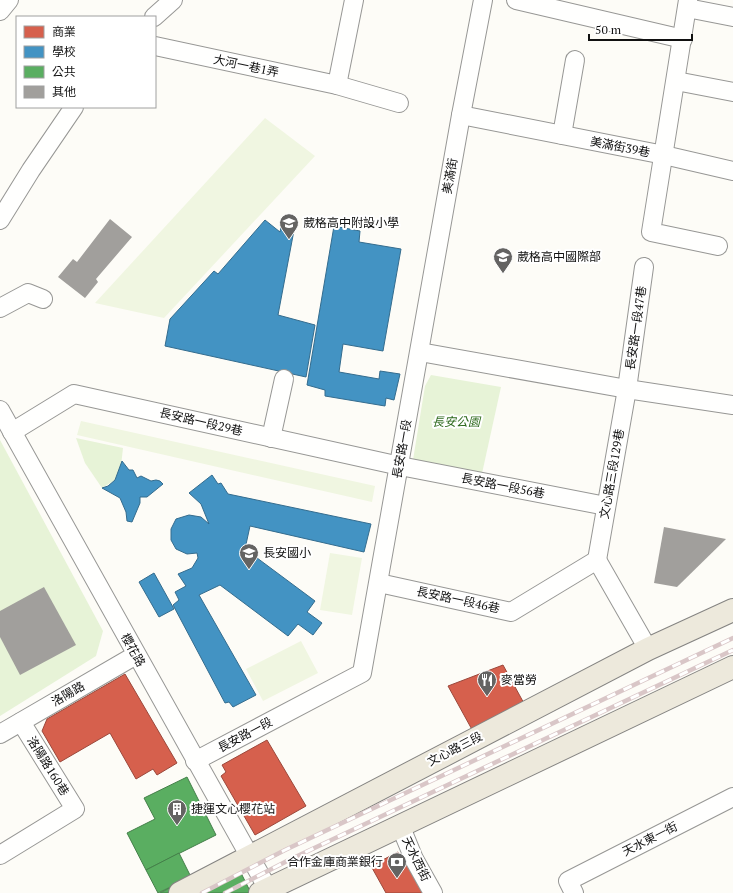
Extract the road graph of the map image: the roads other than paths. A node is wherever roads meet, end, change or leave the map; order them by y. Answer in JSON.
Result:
{"nodes":[{"id":1,"x":9,"y":0,"type":"edge"},
{"id":2,"x":173,"y":0,"type":"edge"},
{"id":3,"x":354,"y":0,"type":"edge"},
{"id":4,"x":483,"y":0,"type":"edge"},
{"id":5,"x":516,"y":0,"type":"edge"},
{"id":6,"x":687,"y":4,"type":"edge"},
{"id":7,"x":0,"y":11,"type":"edge"},
{"id":8,"x":155,"y":16,"type":"edge"},
{"id":9,"x":733,"y":17,"type":"edge"},
{"id":10,"x":683,"y":39,"type":"junction"},
{"id":11,"x":156,"y":46,"type":"edge"},
{"id":12,"x":575,"y":60,"type":"dead end"},
{"id":13,"x":676,"y":81,"type":"junction"},
{"id":14,"x":337,"y":85,"type":"junction"},
{"id":15,"x":733,"y":92,"type":"edge"},
{"id":16,"x":399,"y":103,"type":"dead end"},
{"id":17,"x":73,"y":108,"type":"edge"},
{"id":18,"x":461,"y":115,"type":"junction"},
{"id":19,"x":562,"y":135,"type":"junction"},
{"id":20,"x":664,"y":156,"type":"junction"},
{"id":21,"x":733,"y":171,"type":"edge"},
{"id":22,"x":0,"y":220,"type":"edge"},
{"id":23,"x":718,"y":246,"type":"dead end"},
{"id":24,"x":644,"y":267,"type":"dead end"},
{"id":25,"x":43,"y":299,"type":"dead end"},
{"id":26,"x":0,"y":308,"type":"edge"},
{"id":27,"x":420,"y":352,"type":"junction"},
{"id":28,"x":284,"y":379,"type":"dead end"},
{"id":29,"x":627,"y":389,"type":"junction"},
{"id":30,"x":733,"y":405,"type":"edge"},
{"id":31,"x":0,"y":410,"type":"edge"},
{"id":32,"x":12,"y":432,"type":"junction"},
{"id":33,"x":271,"y":438,"type":"junction"},
{"id":34,"x":400,"y":466,"type":"junction"},
{"id":35,"x":606,"y":506,"type":"junction"},
{"id":36,"x":596,"y":560,"type":"junction"},
{"id":37,"x":379,"y":582,"type":"junction"},
{"id":38,"x":733,"y":610,"type":"edge"},
{"id":39,"x":648,"y":649,"type":"junction"},
{"id":40,"x":136,"y":655,"type":"junction"},
{"id":41,"x":733,"y":666,"type":"edge"},
{"id":42,"x":21,"y":722,"type":"junction"},
{"id":43,"x":0,"y":734,"type":"edge"},
{"id":44,"x":195,"y":761,"type":"junction"},
{"id":45,"x":733,"y":797,"type":"edge"},
{"id":46,"x":400,"y":825,"type":"junction"},
{"id":47,"x":0,"y":855,"type":"edge"},
{"id":48,"x":248,"y":856,"type":"junction"},
{"id":49,"x":571,"y":887,"type":"edge"},
{"id":50,"x":264,"y":891,"type":"edge"},
{"id":51,"x":180,"y":893,"type":"edge"},
{"id":52,"x":433,"y":893,"type":"edge"}],
"edges":[{"from":1,"to":7,"type":"street"},
{"from":2,"to":8,"type":"street"},
{"from":3,"to":14,"type":"street"},
{"from":4,"to":18,"type":"street","name":"美滿街"},
{"from":5,"to":10,"type":"street"},
{"from":6,"to":9,"type":"street"},
{"from":6,"to":10,"type":"street","name":"美滿街39巷"},
{"from":10,"to":13,"type":"street","name":"美滿街39巷"},
{"from":11,"to":14,"type":"street","name":"大河一巷1弄"},
{"from":12,"to":19,"type":"street"},
{"from":13,"to":15,"type":"street"},
{"from":13,"to":20,"type":"street","name":"美滿街39巷"},
{"from":14,"to":16,"type":"street","name":"大河一巷1弄"},
{"from":17,"to":22,"type":"street"},
{"from":18,"to":19,"type":"street","name":"美滿街39巷"},
{"from":18,"to":27,"type":"street","name":"美滿街"},
{"from":19,"to":20,"type":"street","name":"美滿街39巷"},
{"from":20,"to":21,"type":"street"},
{"from":20,"to":23,"type":"street"},
{"from":24,"to":29,"type":"street","name":"長安路一段47巷"},
{"from":25,"to":26,"type":"street"},
{"from":27,"to":29,"type":"street"},
{"from":27,"to":34,"type":"street","name":"長安路一段"},
{"from":28,"to":33,"type":"street"},
{"from":29,"to":30,"type":"street"},
{"from":29,"to":35,"type":"street","name":"文心路三段129巷"},
{"from":31,"to":32,"type":"street","name":"櫻花路"},
{"from":32,"to":33,"type":"street","name":"長安路一段29巷"},
{"from":32,"to":40,"type":"street","name":"櫻花路"},
{"from":33,"to":34,"type":"street","name":"長安路一段29巷"},
{"from":34,"to":35,"type":"street","name":"長安路一段56巷"},
{"from":34,"to":37,"type":"street","name":"長安路一段"},
{"from":35,"to":36,"type":"street","name":"文心路三段129巷"},
{"from":36,"to":37,"type":"street","name":"長安路一段46巷"},
{"from":36,"to":39,"type":"street"},
{"from":37,"to":44,"type":"street","name":"長安路一段"},
{"from":38,"to":39,"type":"main road","name":"文心路三段"},
{"from":39,"to":48,"type":"main road","name":"文心路三段"},
{"from":40,"to":42,"type":"street","name":"洛陽路"},
{"from":40,"to":44,"type":"street","name":"櫻花路"},
{"from":41,"to":46,"type":"main road"},
{"from":42,"to":43,"type":"street","name":"洛陽路"},
{"from":42,"to":47,"type":"street","name":"洛陽路160巷"},
{"from":44,"to":48,"type":"street","name":"櫻花路"},
{"from":45,"to":49,"type":"street","name":"天水東一街"},
{"from":46,"to":50,"type":"main road"},
{"from":46,"to":52,"type":"street","name":"天水西街"},
{"from":48,"to":50,"type":"street","name":"櫻花路"},
{"from":48,"to":51,"type":"main road","name":"文心路三段"}]}
